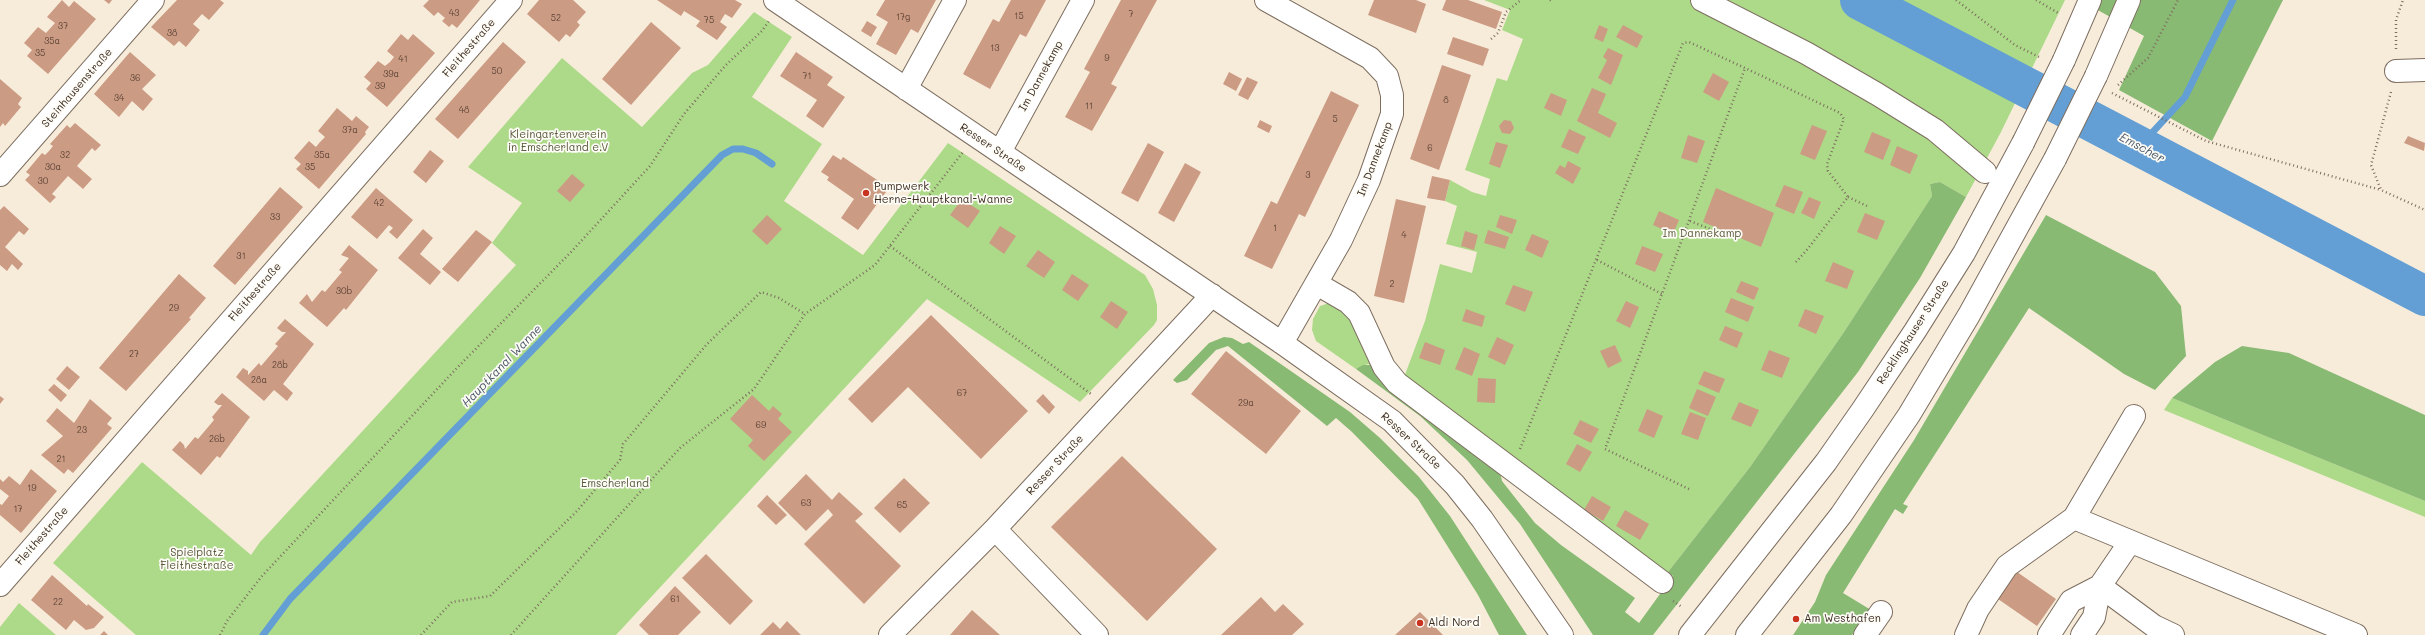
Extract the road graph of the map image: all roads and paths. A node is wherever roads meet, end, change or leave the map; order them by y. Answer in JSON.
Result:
{"nodes":[{"id":1,"x":153,"y":0,"type":"edge"},
{"id":2,"x":511,"y":0,"type":"edge"},
{"id":3,"x":955,"y":0,"type":"edge"},
{"id":4,"x":1083,"y":0,"type":"edge"},
{"id":5,"x":1266,"y":0,"type":"edge"},
{"id":6,"x":1521,"y":0,"type":"edge"},
{"id":7,"x":1550,"y":0,"type":"edge"},
{"id":8,"x":1702,"y":0,"type":"edge"},
{"id":9,"x":1956,"y":0,"type":"edge"},
{"id":10,"x":2036,"y":0,"type":"edge"},
{"id":11,"x":2090,"y":0,"type":"edge"},
{"id":12,"x":2129,"y":0,"type":"edge"},
{"id":13,"x":2178,"y":0,"type":"edge"},
{"id":14,"x":778,"y":2,"type":"edge"},
{"id":15,"x":1553,"y":2,"type":"dead end"},
{"id":16,"x":2058,"y":13,"type":"dead end"},
{"id":17,"x":1492,"y":39,"type":"dead end"},
{"id":18,"x":2038,"y":56,"type":"dead end"},
{"id":19,"x":1745,"y":68,"type":"junction"},
{"id":20,"x":2425,"y":70,"type":"edge"},
{"id":21,"x":2396,"y":71,"type":"dead end"},
{"id":22,"x":2118,"y":85,"type":"dead end"},
{"id":23,"x":906,"y":89,"type":"junction"},
{"id":24,"x":2110,"y":92,"type":"dead end"},
{"id":25,"x":975,"y":135,"type":"junction"},
{"id":26,"x":2375,"y":146,"type":"dead end"},
{"id":27,"x":1000,"y":152,"type":"junction"},
{"id":28,"x":1985,"y":172,"type":"dead end"},
{"id":29,"x":0,"y":175,"type":"edge"},
{"id":30,"x":2381,"y":190,"type":"junction"},
{"id":31,"x":1848,"y":197,"type":"junction"},
{"id":32,"x":1867,"y":206,"type":"dead end"},
{"id":33,"x":2425,"y":210,"type":"edge"},
{"id":34,"x":1690,"y":221,"type":"junction"},
{"id":35,"x":1710,"y":229,"type":"dead end"},
{"id":36,"x":890,"y":246,"type":"junction"},
{"id":37,"x":1597,"y":260,"type":"junction"},
{"id":38,"x":1794,"y":264,"type":"dead end"},
{"id":39,"x":1317,"y":284,"type":"junction"},
{"id":40,"x":1662,"y":294,"type":"junction"},
{"id":41,"x":1212,"y":295,"type":"junction"},
{"id":42,"x":805,"y":314,"type":"junction"},
{"id":43,"x":1282,"y":343,"type":"junction"},
{"id":44,"x":1109,"y":408,"type":"junction"},
{"id":45,"x":2134,"y":416,"type":"dead end"},
{"id":46,"x":1512,"y":470,"type":"junction"},
{"id":47,"x":1689,"y":489,"type":"dead end"},
{"id":48,"x":2074,"y":518,"type":"junction"},
{"id":49,"x":994,"y":529,"type":"junction"},
{"id":50,"x":2130,"y":542,"type":"junction"},
{"id":51,"x":1662,"y":582,"type":"dead end"},
{"id":52,"x":0,"y":585,"type":"edge"},
{"id":53,"x":2100,"y":586,"type":"junction"},
{"id":54,"x":1678,"y":604,"type":"dead end"},
{"id":55,"x":1682,"y":607,"type":"dead end"},
{"id":56,"x":1881,"y":612,"type":"dead end"},
{"id":57,"x":220,"y":635,"type":"edge"},
{"id":58,"x":421,"y":635,"type":"edge"},
{"id":59,"x":511,"y":635,"type":"edge"},
{"id":60,"x":890,"y":635,"type":"edge"},
{"id":61,"x":1097,"y":635,"type":"edge"},
{"id":62,"x":1562,"y":635,"type":"edge"},
{"id":63,"x":1690,"y":635,"type":"edge"},
{"id":64,"x":1747,"y":635,"type":"edge"},
{"id":65,"x":1865,"y":635,"type":"edge"},
{"id":66,"x":1966,"y":635,"type":"edge"},
{"id":67,"x":2049,"y":635,"type":"edge"},
{"id":68,"x":2082,"y":635,"type":"edge"},
{"id":69,"x":2173,"y":635,"type":"edge"},
{"id":70,"x":2356,"y":635,"type":"edge"}],
"edges":[{"from":1,"to":29,"type":"street","name":"Steinhausenstraße"},
{"from":2,"to":52,"type":"street","name":"Fleithestraße"},
{"from":3,"to":23,"type":"street"},
{"from":4,"to":27,"type":"street","name":"Im Dannekamp"},
{"from":5,"to":39,"type":"street","name":"Im Dannekamp"},
{"from":6,"to":17,"type":"path"},
{"from":7,"to":15,"type":"path"},
{"from":8,"to":28,"type":"street"},
{"from":9,"to":18,"type":"path"},
{"from":10,"to":16,"type":"path"},
{"from":11,"to":63,"type":"street","name":"Recklinghauser Straße","bridge":true},
{"from":12,"to":64,"type":"street","bridge":true},
{"from":13,"to":22,"type":"path"},
{"from":14,"to":23,"type":"street","name":"Resser Straße"},
{"from":14,"to":57,"type":"path"},
{"from":19,"to":31,"type":"path"},
{"from":19,"to":34,"type":"path"},
{"from":19,"to":37,"type":"path"},
{"from":20,"to":21,"type":"street"},
{"from":23,"to":25,"type":"street","name":"Resser Straße"},
{"from":24,"to":30,"type":"path"},
{"from":25,"to":27,"type":"street","name":"Resser Straße"},
{"from":25,"to":36,"type":"path"},
{"from":26,"to":30,"type":"path"},
{"from":27,"to":41,"type":"street","name":"Resser Straße"},
{"from":30,"to":33,"type":"path"},
{"from":31,"to":32,"type":"path"},
{"from":31,"to":38,"type":"path"},
{"from":34,"to":35,"type":"path"},
{"from":34,"to":40,"type":"path"},
{"from":36,"to":42,"type":"path"},
{"from":36,"to":44,"type":"path"},
{"from":37,"to":40,"type":"path"},
{"from":37,"to":46,"type":"path"},
{"from":39,"to":43,"type":"street","name":"Im Dannekamp"},
{"from":39,"to":46,"type":"street"},
{"from":40,"to":47,"type":"path"},
{"from":41,"to":43,"type":"street","name":"Resser Straße"},
{"from":41,"to":44,"type":"street","name":"Resser Straße"},
{"from":42,"to":58,"type":"path"},
{"from":42,"to":59,"type":"path"},
{"from":43,"to":62,"type":"street","name":"Resser Straße"},
{"from":44,"to":49,"type":"street","name":"Resser Straße"},
{"from":45,"to":48,"type":"street"},
{"from":46,"to":51,"type":"street"},
{"from":48,"to":50,"type":"street"},
{"from":48,"to":66,"type":"street"},
{"from":49,"to":60,"type":"street","name":"Resser Straße"},
{"from":49,"to":61,"type":"street"},
{"from":50,"to":53,"type":"street"},
{"from":50,"to":70,"type":"street"},
{"from":53,"to":67,"type":"street"},
{"from":53,"to":68,"type":"street"},
{"from":53,"to":69,"type":"street"},
{"from":54,"to":55,"type":"path"},
{"from":56,"to":65,"type":"street"}]}
